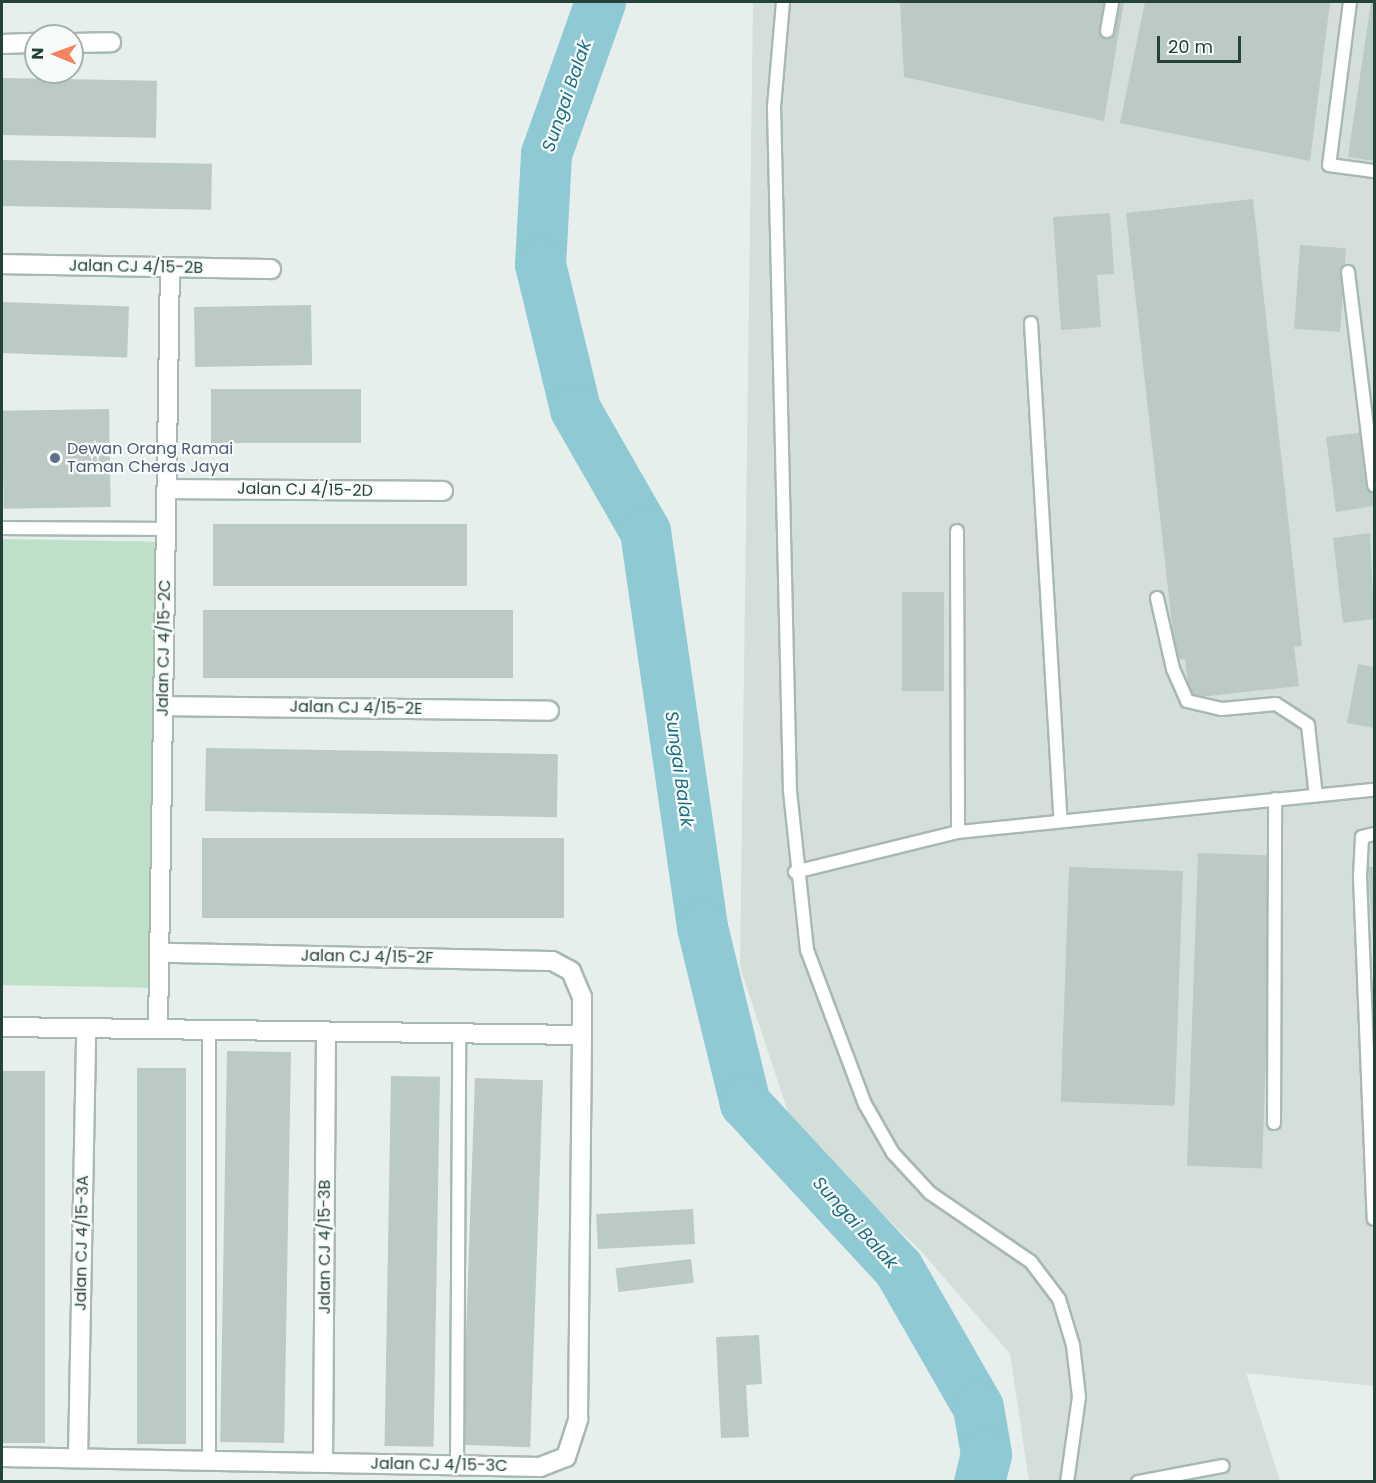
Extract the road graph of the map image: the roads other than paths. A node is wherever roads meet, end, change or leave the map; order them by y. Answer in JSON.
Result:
{"nodes":[{"id":1,"x":783,"y":2,"type":"edge"},
{"id":2,"x":1112,"y":2,"type":"edge"},
{"id":3,"x":1350,"y":2,"type":"edge"},
{"id":4,"x":1107,"y":31,"type":"dead end"},
{"id":5,"x":111,"y":42,"type":"dead end"},
{"id":6,"x":24,"y":43,"type":"edge"},
{"id":7,"x":84,"y":43,"type":"edge"},
{"id":8,"x":2,"y":44,"type":"edge"},
{"id":9,"x":1374,"y":171,"type":"edge"},
{"id":10,"x":2,"y":264,"type":"edge"},
{"id":11,"x":170,"y":267,"type":"junction"},
{"id":12,"x":271,"y":269,"type":"dead end"},
{"id":13,"x":1348,"y":273,"type":"dead end"},
{"id":14,"x":1031,"y":323,"type":"dead end"},
{"id":15,"x":1374,"y":484,"type":"edge"},
{"id":16,"x":167,"y":489,"type":"junction"},
{"id":17,"x":443,"y":492,"type":"dead end"},
{"id":18,"x":2,"y":528,"type":"edge"},
{"id":19,"x":166,"y":529,"type":"junction"},
{"id":20,"x":957,"y":531,"type":"dead end"},
{"id":21,"x":1157,"y":598,"type":"dead end"},
{"id":22,"x":164,"y":706,"type":"junction"},
{"id":23,"x":549,"y":711,"type":"dead end"},
{"id":24,"x":1374,"y":790,"type":"edge"},
{"id":25,"x":1316,"y":796,"type":"junction"},
{"id":26,"x":1275,"y":800,"type":"junction"},
{"id":27,"x":1060,"y":818,"type":"junction"},
{"id":28,"x":957,"y":832,"type":"junction"},
{"id":29,"x":1374,"y":834,"type":"edge"},
{"id":30,"x":795,"y":872,"type":"junction"},
{"id":31,"x":160,"y":953,"type":"junction"},
{"id":32,"x":571,"y":971,"type":"joint"},
{"id":33,"x":2,"y":1027,"type":"edge"},
{"id":34,"x":86,"y":1028,"type":"junction"},
{"id":35,"x":158,"y":1029,"type":"junction"},
{"id":36,"x":209,"y":1029,"type":"junction"},
{"id":37,"x":326,"y":1031,"type":"junction"},
{"id":38,"x":459,"y":1033,"type":"junction"},
{"id":39,"x":582,"y":1035,"type":"junction"},
{"id":40,"x":1274,"y":1123,"type":"dead end"},
{"id":41,"x":1374,"y":1219,"type":"edge"},
{"id":42,"x":2,"y":1457,"type":"edge"},
{"id":43,"x":78,"y":1458,"type":"junction"},
{"id":44,"x":209,"y":1461,"type":"junction"},
{"id":45,"x":323,"y":1463,"type":"junction"},
{"id":46,"x":457,"y":1465,"type":"junction"},
{"id":47,"x":1223,"y":1466,"type":"dead end"},
{"id":48,"x":1067,"y":1482,"type":"edge"},
{"id":49,"x":1138,"y":1482,"type":"edge"}],
"edges":[{"from":1,"to":30,"type":"lane"},
{"from":2,"to":4,"type":"lane"},
{"from":3,"to":9,"type":"lane"},
{"from":5,"to":7,"type":"street"},
{"from":6,"to":8,"type":"street"},
{"from":10,"to":11,"type":"street","name":"Jalan CJ 4/15-2B"},
{"from":11,"to":12,"type":"street","name":"Jalan CJ 4/15-2B"},
{"from":11,"to":16,"type":"street","name":"Jalan CJ 4/15-2C"},
{"from":13,"to":15,"type":"lane"},
{"from":14,"to":27,"type":"lane"},
{"from":16,"to":17,"type":"street","name":"Jalan CJ 4/15-2D"},
{"from":16,"to":19,"type":"street","name":"Jalan CJ 4/15-2C"},
{"from":18,"to":19,"type":"lane"},
{"from":19,"to":22,"type":"street","name":"Jalan CJ 4/15-2C"},
{"from":20,"to":28,"type":"lane"},
{"from":21,"to":25,"type":"lane"},
{"from":22,"to":23,"type":"street","name":"Jalan CJ 4/15-2E"},
{"from":22,"to":31,"type":"street","name":"Jalan CJ 4/15-2C"},
{"from":24,"to":25,"type":"lane"},
{"from":25,"to":26,"type":"lane"},
{"from":26,"to":27,"type":"lane"},
{"from":26,"to":40,"type":"lane"},
{"from":27,"to":28,"type":"lane"},
{"from":28,"to":30,"type":"lane"},
{"from":29,"to":41,"type":"lane"},
{"from":30,"to":48,"type":"lane"},
{"from":31,"to":32,"type":"street","name":"Jalan CJ 4/15-2F"},
{"from":31,"to":35,"type":"street","name":"Jalan CJ 4/15-2C"},
{"from":32,"to":39,"type":"street","name":"Jalan CJ 4/15-3C"},
{"from":33,"to":34,"type":"street"},
{"from":34,"to":35,"type":"street"},
{"from":34,"to":43,"type":"street","name":"Jalan CJ 4/15-3A"},
{"from":35,"to":36,"type":"street"},
{"from":36,"to":37,"type":"street"},
{"from":36,"to":44,"type":"lane"},
{"from":37,"to":38,"type":"street"},
{"from":37,"to":45,"type":"street","name":"Jalan CJ 4/15-3B"},
{"from":38,"to":39,"type":"street"},
{"from":38,"to":46,"type":"lane"},
{"from":39,"to":46,"type":"street","name":"Jalan CJ 4/15-3C"},
{"from":42,"to":43,"type":"street","name":"Jalan CJ 4/15-3C"},
{"from":43,"to":44,"type":"street","name":"Jalan CJ 4/15-3C"},
{"from":44,"to":45,"type":"street","name":"Jalan CJ 4/15-3C"},
{"from":45,"to":46,"type":"street","name":"Jalan CJ 4/15-3C"},
{"from":47,"to":49,"type":"lane"}]}
